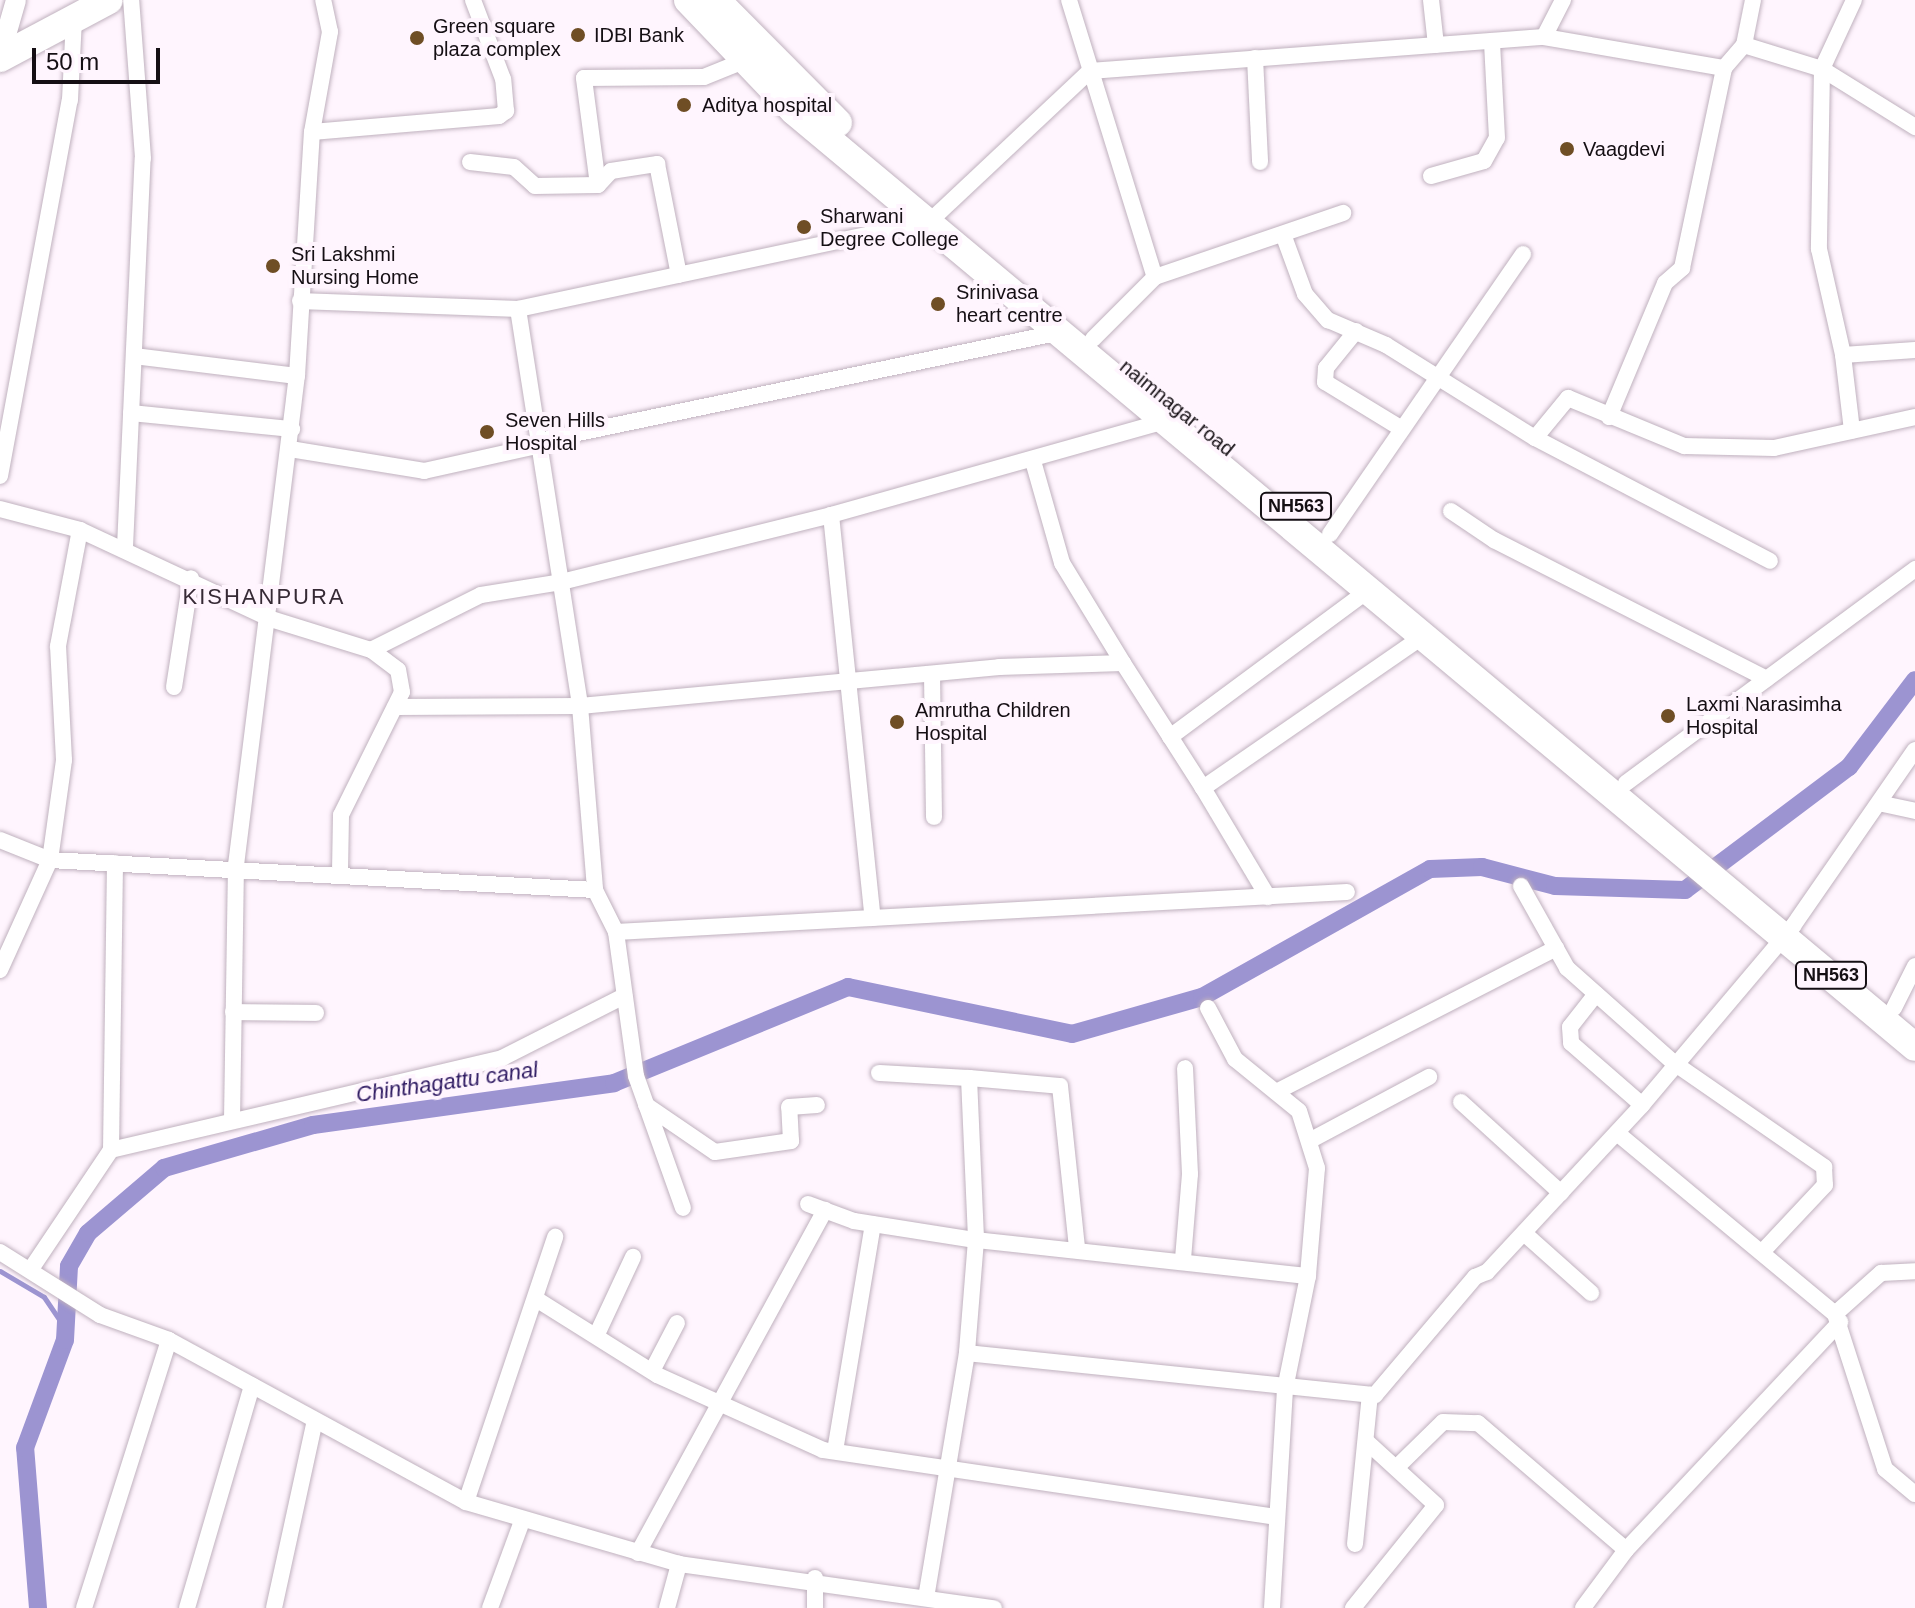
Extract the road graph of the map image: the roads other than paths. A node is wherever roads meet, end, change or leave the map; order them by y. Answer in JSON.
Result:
{"nodes":[{"id":1,"x":16,"y":0,"type":"edge"},
{"id":2,"x":109,"y":0,"type":"edge"},
{"id":3,"x":131,"y":0,"type":"edge"},
{"id":4,"x":323,"y":0,"type":"edge"},
{"id":5,"x":473,"y":0,"type":"edge"},
{"id":6,"x":688,"y":0,"type":"edge"},
{"id":7,"x":716,"y":0,"type":"edge"},
{"id":8,"x":1069,"y":0,"type":"edge"},
{"id":9,"x":1431,"y":0,"type":"edge"},
{"id":10,"x":1563,"y":0,"type":"edge"},
{"id":11,"x":1753,"y":0,"type":"edge"},
{"id":12,"x":1854,"y":0,"type":"edge"},
{"id":13,"x":71,"y":9,"type":"edge"},
{"id":14,"x":1544,"y":37,"type":"junction"},
{"id":15,"x":1492,"y":41,"type":"junction"},
{"id":16,"x":2,"y":43,"type":"edge"},
{"id":17,"x":1436,"y":45,"type":"junction"},
{"id":18,"x":1744,"y":45,"type":"junction"},
{"id":19,"x":1255,"y":58,"type":"junction"},
{"id":20,"x":741,"y":62,"type":"junction"},
{"id":21,"x":1724,"y":68,"type":"junction"},
{"id":22,"x":1822,"y":69,"type":"junction"},
{"id":23,"x":1090,"y":71,"type":"junction"},
{"id":24,"x":1915,"y":127,"type":"edge"},
{"id":25,"x":312,"y":132,"type":"junction"},
{"id":26,"x":470,"y":162,"type":"dead end"},
{"id":27,"x":1260,"y":162,"type":"dead end"},
{"id":28,"x":1431,"y":176,"type":"dead end"},
{"id":29,"x":598,"y":185,"type":"junction"},
{"id":30,"x":1343,"y":213,"type":"dead end"},
{"id":31,"x":934,"y":217,"type":"junction"},
{"id":32,"x":1283,"y":234,"type":"junction"},
{"id":33,"x":1523,"y":254,"type":"dead end"},
{"id":34,"x":679,"y":275,"type":"junction"},
{"id":35,"x":1155,"y":277,"type":"junction"},
{"id":36,"x":300,"y":301,"type":"junction"},
{"id":37,"x":518,"y":309,"type":"junction"},
{"id":38,"x":1356,"y":331,"type":"junction"},
{"id":39,"x":1061,"y":332,"type":"junction"},
{"id":40,"x":1093,"y":339,"type":"junction"},
{"id":41,"x":1915,"y":350,"type":"edge"},
{"id":42,"x":1843,"y":355,"type":"junction"},
{"id":43,"x":134,"y":356,"type":"junction"},
{"id":44,"x":1439,"y":375,"type":"junction"},
{"id":45,"x":297,"y":376,"type":"junction"},
{"id":46,"x":131,"y":413,"type":"junction"},
{"id":47,"x":1609,"y":417,"type":"junction"},
{"id":48,"x":1915,"y":417,"type":"edge"},
{"id":49,"x":1168,"y":420,"type":"junction"},
{"id":50,"x":292,"y":429,"type":"junction"},
{"id":51,"x":1402,"y":429,"type":"junction"},
{"id":52,"x":1852,"y":430,"type":"junction"},
{"id":53,"x":1535,"y":438,"type":"junction"},
{"id":54,"x":540,"y":443,"type":"junction"},
{"id":55,"x":290,"y":449,"type":"junction"},
{"id":56,"x":1033,"y":461,"type":"junction"},
{"id":57,"x":0,"y":476,"type":"edge"},
{"id":58,"x":0,"y":509,"type":"edge"},
{"id":59,"x":1451,"y":511,"type":"dead end"},
{"id":60,"x":831,"y":515,"type":"junction"},
{"id":61,"x":80,"y":530,"type":"junction"},
{"id":62,"x":1330,"y":534,"type":"junction"},
{"id":63,"x":125,"y":547,"type":"junction"},
{"id":64,"x":1770,"y":561,"type":"dead end"},
{"id":65,"x":1915,"y":569,"type":"edge"},
{"id":66,"x":191,"y":578,"type":"junction"},
{"id":67,"x":561,"y":582,"type":"junction"},
{"id":68,"x":1371,"y":588,"type":"junction"},
{"id":69,"x":271,"y":619,"type":"junction"},
{"id":70,"x":1426,"y":634,"type":"junction"},
{"id":71,"x":371,"y":650,"type":"junction"},
{"id":72,"x":1123,"y":663,"type":"junction"},
{"id":73,"x":932,"y":674,"type":"junction"},
{"id":74,"x":1767,"y":679,"type":"junction"},
{"id":75,"x":850,"y":684,"type":"junction"},
{"id":76,"x":174,"y":687,"type":"dead end"},
{"id":77,"x":580,"y":706,"type":"junction"},
{"id":78,"x":395,"y":707,"type":"junction"},
{"id":79,"x":1170,"y":737,"type":"junction"},
{"id":80,"x":1915,"y":750,"type":"edge"},
{"id":81,"x":1626,"y":783,"type":"junction"},
{"id":82,"x":1203,"y":788,"type":"junction"},
{"id":83,"x":1883,"y":804,"type":"junction"},
{"id":84,"x":1646,"y":809,"type":"junction"},
{"id":85,"x":1915,"y":811,"type":"edge"},
{"id":86,"x":934,"y":817,"type":"dead end"},
{"id":87,"x":0,"y":840,"type":"edge"},
{"id":88,"x":50,"y":860,"type":"junction"},
{"id":89,"x":115,"y":863,"type":"junction"},
{"id":90,"x":236,"y":865,"type":"junction"},
{"id":91,"x":340,"y":872,"type":"junction"},
{"id":92,"x":1521,"y":886,"type":"dead end"},
{"id":93,"x":595,"y":890,"type":"junction"},
{"id":94,"x":1347,"y":892,"type":"dead end"},
{"id":95,"x":1268,"y":897,"type":"junction"},
{"id":96,"x":873,"y":918,"type":"junction"},
{"id":97,"x":1788,"y":930,"type":"junction"},
{"id":98,"x":616,"y":932,"type":"junction"},
{"id":99,"x":1556,"y":948,"type":"junction"},
{"id":100,"x":1915,"y":966,"type":"edge"},
{"id":101,"x":0,"y":970,"type":"edge"},
{"id":102,"x":1596,"y":994,"type":"junction"},
{"id":103,"x":624,"y":996,"type":"junction"},
{"id":104,"x":1208,"y":1008,"type":"dead end"},
{"id":105,"x":233,"y":1012,"type":"junction"},
{"id":106,"x":316,"y":1013,"type":"dead end"},
{"id":107,"x":1904,"y":1017,"type":"edge"},
{"id":108,"x":1915,"y":1047,"type":"edge"},
{"id":109,"x":1674,"y":1063,"type":"junction"},
{"id":110,"x":1185,"y":1068,"type":"dead end"},
{"id":111,"x":879,"y":1073,"type":"dead end"},
{"id":112,"x":1429,"y":1077,"type":"dead end"},
{"id":113,"x":969,"y":1078,"type":"junction"},
{"id":114,"x":1276,"y":1092,"type":"junction"},
{"id":115,"x":1461,"y":1102,"type":"dead end"},
{"id":116,"x":646,"y":1105,"type":"junction"},
{"id":117,"x":817,"y":1105,"type":"dead end"},
{"id":118,"x":1642,"y":1105,"type":"junction"},
{"id":119,"x":232,"y":1120,"type":"junction"},
{"id":120,"x":1617,"y":1133,"type":"junction"},
{"id":121,"x":1311,"y":1140,"type":"junction"},
{"id":122,"x":111,"y":1150,"type":"junction"},
{"id":123,"x":1561,"y":1193,"type":"junction"},
{"id":124,"x":808,"y":1204,"type":"dead end"},
{"id":125,"x":683,"y":1208,"type":"dead end"},
{"id":126,"x":825,"y":1210,"type":"junction"},
{"id":127,"x":873,"y":1224,"type":"junction"},
{"id":128,"x":1524,"y":1233,"type":"junction"},
{"id":129,"x":555,"y":1237,"type":"dead end"},
{"id":130,"x":976,"y":1240,"type":"junction"},
{"id":131,"x":1077,"y":1249,"type":"junction"},
{"id":132,"x":1764,"y":1250,"type":"junction"},
{"id":133,"x":0,"y":1252,"type":"edge"},
{"id":134,"x":633,"y":1257,"type":"dead end"},
{"id":135,"x":1183,"y":1259,"type":"junction"},
{"id":136,"x":1915,"y":1271,"type":"edge"},
{"id":137,"x":36,"y":1273,"type":"junction"},
{"id":138,"x":1308,"y":1276,"type":"junction"},
{"id":139,"x":1591,"y":1293,"type":"dead end"},
{"id":140,"x":536,"y":1299,"type":"junction"},
{"id":141,"x":1838,"y":1318,"type":"junction"},
{"id":142,"x":677,"y":1323,"type":"dead end"},
{"id":143,"x":598,"y":1332,"type":"junction"},
{"id":144,"x":169,"y":1340,"type":"junction"},
{"id":145,"x":967,"y":1353,"type":"junction"},
{"id":146,"x":652,"y":1371,"type":"junction"},
{"id":147,"x":252,"y":1385,"type":"junction"},
{"id":148,"x":1285,"y":1389,"type":"junction"},
{"id":149,"x":1370,"y":1395,"type":"junction"},
{"id":150,"x":724,"y":1406,"type":"junction"},
{"id":151,"x":315,"y":1420,"type":"junction"},
{"id":152,"x":1366,"y":1441,"type":"junction"},
{"id":153,"x":835,"y":1451,"type":"junction"},
{"id":154,"x":1397,"y":1467,"type":"junction"},
{"id":155,"x":948,"y":1468,"type":"junction"},
{"id":156,"x":1915,"y":1494,"type":"edge"},
{"id":157,"x":466,"y":1502,"type":"junction"},
{"id":158,"x":1276,"y":1517,"type":"junction"},
{"id":159,"x":522,"y":1521,"type":"junction"},
{"id":160,"x":1355,"y":1544,"type":"dead end"},
{"id":161,"x":1626,"y":1550,"type":"junction"},
{"id":162,"x":638,"y":1553,"type":"junction"},
{"id":163,"x":679,"y":1564,"type":"junction"},
{"id":164,"x":815,"y":1578,"type":"junction"},
{"id":165,"x":926,"y":1597,"type":"junction"},
{"id":166,"x":84,"y":1608,"type":"edge"},
{"id":167,"x":187,"y":1608,"type":"edge"},
{"id":168,"x":274,"y":1608,"type":"edge"},
{"id":169,"x":490,"y":1608,"type":"edge"},
{"id":170,"x":667,"y":1608,"type":"edge"},
{"id":171,"x":815,"y":1608,"type":"edge"},
{"id":172,"x":994,"y":1608,"type":"edge"},
{"id":173,"x":1272,"y":1608,"type":"edge"},
{"id":174,"x":1353,"y":1608,"type":"edge"},
{"id":175,"x":1583,"y":1608,"type":"edge"}],
"edges":[{"from":1,"to":16,"type":"street"},
{"from":2,"to":13,"type":"highway"},
{"from":3,"to":43,"type":"street"},
{"from":4,"to":25,"type":"street"},
{"from":5,"to":25,"type":"street"},
{"from":6,"to":20,"type":"highway","number":"NH563"},
{"from":7,"to":31,"type":"highway","name":"naimnagar road","number":"NH563"},
{"from":8,"to":23,"type":"street"},
{"from":9,"to":17,"type":"street"},
{"from":10,"to":14,"type":"street"},
{"from":11,"to":18,"type":"street"},
{"from":12,"to":22,"type":"street"},
{"from":13,"to":16,"type":"highway"},
{"from":13,"to":57,"type":"street"},
{"from":14,"to":15,"type":"street"},
{"from":14,"to":21,"type":"street"},
{"from":15,"to":17,"type":"street"},
{"from":15,"to":28,"type":"street"},
{"from":17,"to":19,"type":"street"},
{"from":18,"to":21,"type":"street"},
{"from":18,"to":22,"type":"street"},
{"from":19,"to":23,"type":"street"},
{"from":19,"to":27,"type":"street"},
{"from":20,"to":29,"type":"street"},
{"from":20,"to":31,"type":"highway","number":"NH563"},
{"from":21,"to":47,"type":"street"},
{"from":22,"to":24,"type":"street"},
{"from":22,"to":42,"type":"street"},
{"from":23,"to":31,"type":"street"},
{"from":23,"to":35,"type":"street"},
{"from":25,"to":36,"type":"street"},
{"from":26,"to":29,"type":"street"},
{"from":29,"to":34,"type":"street"},
{"from":30,"to":32,"type":"street"},
{"from":31,"to":34,"type":"street"},
{"from":31,"to":39,"type":"highway","number":"NH563"},
{"from":31,"to":40,"type":"highway","name":"naimnagar road","number":"NH563"},
{"from":32,"to":35,"type":"street"},
{"from":32,"to":38,"type":"street"},
{"from":33,"to":44,"type":"street"},
{"from":34,"to":37,"type":"street"},
{"from":35,"to":40,"type":"street"},
{"from":36,"to":37,"type":"street"},
{"from":36,"to":45,"type":"street"},
{"from":37,"to":54,"type":"street"},
{"from":38,"to":44,"type":"street"},
{"from":38,"to":51,"type":"street"},
{"from":39,"to":49,"type":"highway","number":"NH563"},
{"from":39,"to":54,"type":"street"},
{"from":40,"to":62,"type":"highway","name":"naimnagar road","number":"NH563"},
{"from":41,"to":42,"type":"street"},
{"from":42,"to":52,"type":"street"},
{"from":43,"to":45,"type":"street"},
{"from":43,"to":46,"type":"street"},
{"from":44,"to":51,"type":"street"},
{"from":44,"to":53,"type":"street"},
{"from":45,"to":50,"type":"street"},
{"from":46,"to":50,"type":"street"},
{"from":46,"to":63,"type":"street"},
{"from":47,"to":52,"type":"street"},
{"from":47,"to":53,"type":"street"},
{"from":48,"to":52,"type":"street"},
{"from":49,"to":56,"type":"street"},
{"from":49,"to":68,"type":"highway","number":"NH563"},
{"from":50,"to":55,"type":"street"},
{"from":51,"to":62,"type":"street"},
{"from":53,"to":64,"type":"street"},
{"from":54,"to":55,"type":"street"},
{"from":54,"to":67,"type":"street"},
{"from":55,"to":69,"type":"street"},
{"from":56,"to":60,"type":"street"},
{"from":56,"to":72,"type":"street"},
{"from":58,"to":61,"type":"street"},
{"from":59,"to":74,"type":"street"},
{"from":60,"to":67,"type":"street"},
{"from":60,"to":75,"type":"street"},
{"from":61,"to":63,"type":"street"},
{"from":61,"to":88,"type":"street"},
{"from":62,"to":81,"type":"highway","name":"naimnagar road","number":"NH563"},
{"from":63,"to":66,"type":"street"},
{"from":65,"to":74,"type":"street"},
{"from":66,"to":69,"type":"street"},
{"from":66,"to":76,"type":"street"},
{"from":67,"to":71,"type":"street"},
{"from":67,"to":77,"type":"street"},
{"from":68,"to":70,"type":"highway","number":"NH563"},
{"from":68,"to":79,"type":"street"},
{"from":69,"to":71,"type":"street"},
{"from":69,"to":90,"type":"street"},
{"from":70,"to":82,"type":"street"},
{"from":70,"to":84,"type":"highway","number":"NH563"},
{"from":71,"to":78,"type":"street"},
{"from":72,"to":73,"type":"street"},
{"from":72,"to":79,"type":"street"},
{"from":73,"to":75,"type":"street"},
{"from":73,"to":86,"type":"street"},
{"from":74,"to":81,"type":"street"},
{"from":75,"to":77,"type":"street"},
{"from":75,"to":96,"type":"street"},
{"from":77,"to":78,"type":"street"},
{"from":77,"to":93,"type":"street"},
{"from":78,"to":91,"type":"street"},
{"from":79,"to":82,"type":"street"},
{"from":80,"to":83,"type":"street"},
{"from":81,"to":84,"type":"highway","name":"naimnagar road","number":"NH563"},
{"from":82,"to":95,"type":"street"},
{"from":83,"to":85,"type":"street"},
{"from":83,"to":97,"type":"street"},
{"from":84,"to":97,"type":"highway","number":"NH563"},
{"from":87,"to":88,"type":"street"},
{"from":88,"to":89,"type":"street"},
{"from":88,"to":101,"type":"street"},
{"from":89,"to":90,"type":"street"},
{"from":89,"to":122,"type":"street"},
{"from":90,"to":91,"type":"street"},
{"from":90,"to":105,"type":"street"},
{"from":91,"to":93,"type":"street"},
{"from":92,"to":99,"type":"street"},
{"from":93,"to":98,"type":"street"},
{"from":94,"to":95,"type":"street"},
{"from":95,"to":96,"type":"street"},
{"from":96,"to":98,"type":"street"},
{"from":97,"to":107,"type":"highway","number":"NH563"},
{"from":97,"to":108,"type":"highway","number":"NH563"},
{"from":97,"to":109,"type":"street"},
{"from":98,"to":103,"type":"street"},
{"from":99,"to":102,"type":"street"},
{"from":99,"to":114,"type":"street"},
{"from":100,"to":107,"type":"street"},
{"from":102,"to":109,"type":"street"},
{"from":102,"to":118,"type":"street"},
{"from":103,"to":116,"type":"street"},
{"from":103,"to":119,"type":"street"},
{"from":104,"to":114,"type":"street"},
{"from":105,"to":106,"type":"street"},
{"from":105,"to":119,"type":"street"},
{"from":109,"to":118,"type":"street"},
{"from":109,"to":132,"type":"street"},
{"from":110,"to":135,"type":"street"},
{"from":111,"to":113,"type":"street"},
{"from":112,"to":121,"type":"street"},
{"from":113,"to":130,"type":"street"},
{"from":113,"to":131,"type":"street"},
{"from":114,"to":121,"type":"street"},
{"from":115,"to":123,"type":"street"},
{"from":116,"to":117,"type":"street"},
{"from":116,"to":125,"type":"street"},
{"from":118,"to":120,"type":"street"},
{"from":119,"to":122,"type":"street"},
{"from":120,"to":123,"type":"street"},
{"from":120,"to":132,"type":"street"},
{"from":121,"to":138,"type":"street"},
{"from":122,"to":137,"type":"street"},
{"from":123,"to":128,"type":"street"},
{"from":124,"to":126,"type":"street"},
{"from":126,"to":127,"type":"street"},
{"from":126,"to":150,"type":"street"},
{"from":127,"to":130,"type":"street"},
{"from":127,"to":153,"type":"street"},
{"from":128,"to":139,"type":"street"},
{"from":128,"to":149,"type":"street"},
{"from":129,"to":140,"type":"street"},
{"from":130,"to":131,"type":"street"},
{"from":130,"to":145,"type":"street"},
{"from":131,"to":135,"type":"street"},
{"from":132,"to":141,"type":"street"},
{"from":133,"to":137,"type":"street"},
{"from":134,"to":143,"type":"street"},
{"from":135,"to":138,"type":"street"},
{"from":136,"to":141,"type":"street"},
{"from":137,"to":144,"type":"street"},
{"from":138,"to":148,"type":"street"},
{"from":140,"to":143,"type":"street"},
{"from":140,"to":157,"type":"street"},
{"from":141,"to":156,"type":"street"},
{"from":141,"to":161,"type":"street"},
{"from":142,"to":146,"type":"street"},
{"from":143,"to":146,"type":"street"},
{"from":144,"to":147,"type":"street"},
{"from":144,"to":166,"type":"street"},
{"from":145,"to":148,"type":"street"},
{"from":145,"to":155,"type":"street"},
{"from":146,"to":150,"type":"street"},
{"from":147,"to":151,"type":"street"},
{"from":147,"to":167,"type":"street"},
{"from":148,"to":149,"type":"street"},
{"from":148,"to":158,"type":"street"},
{"from":149,"to":152,"type":"street"},
{"from":150,"to":153,"type":"street"},
{"from":150,"to":162,"type":"street"},
{"from":151,"to":157,"type":"street"},
{"from":151,"to":168,"type":"street"},
{"from":152,"to":154,"type":"street"},
{"from":152,"to":160,"type":"street"},
{"from":153,"to":155,"type":"street"},
{"from":154,"to":161,"type":"street"},
{"from":154,"to":174,"type":"street"},
{"from":155,"to":158,"type":"street"},
{"from":155,"to":165,"type":"street"},
{"from":157,"to":159,"type":"street"},
{"from":158,"to":173,"type":"street"},
{"from":159,"to":162,"type":"street"},
{"from":159,"to":169,"type":"street"},
{"from":161,"to":175,"type":"street"},
{"from":162,"to":163,"type":"street"},
{"from":163,"to":164,"type":"street"},
{"from":163,"to":170,"type":"street"},
{"from":164,"to":165,"type":"street"},
{"from":164,"to":171,"type":"street"},
{"from":165,"to":172,"type":"street"}]}
